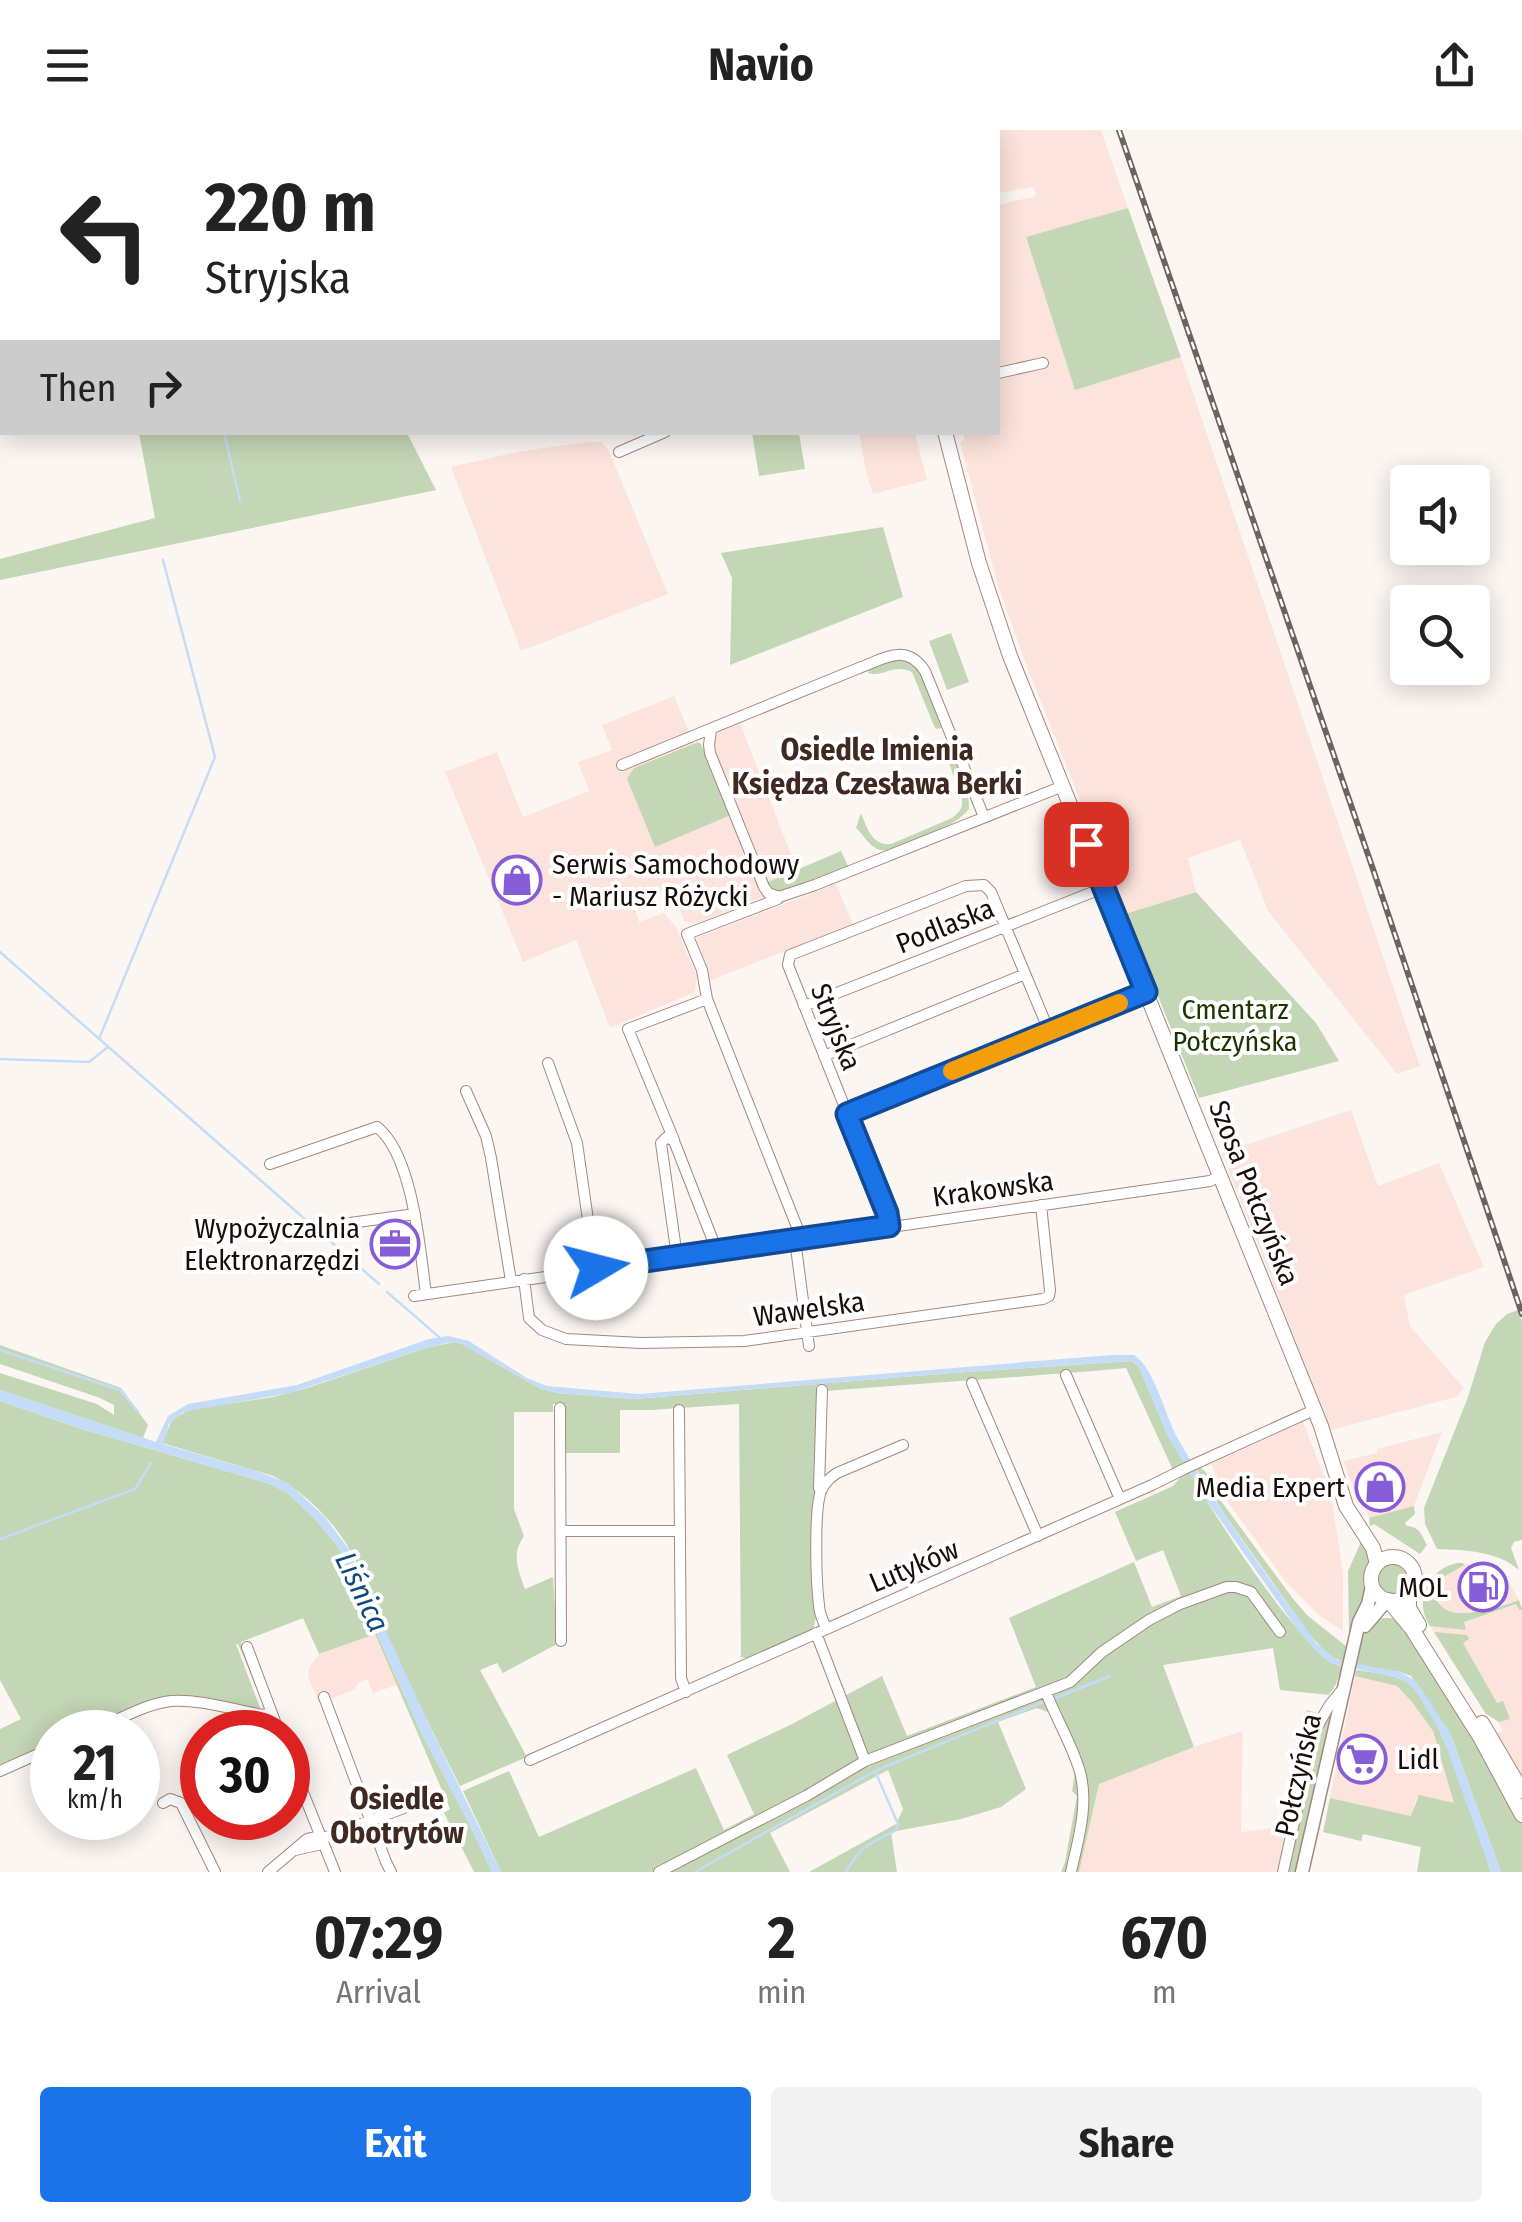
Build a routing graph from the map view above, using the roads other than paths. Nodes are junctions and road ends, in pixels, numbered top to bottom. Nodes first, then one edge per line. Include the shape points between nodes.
1 (1044, 362) dead end
2 (1000, 373) edge
3 (658, 435) edge
4 (946, 435) edge
5 (619, 452) dead end
6 (711, 730) junction
7 (622, 765) dead end
8 (1062, 786) junction
9 (984, 817) junction
10 (1103, 888) junction
11 (784, 896) junction
12 (1006, 926) junction
13 (1026, 974) junction
14 (1146, 992) junction
15 (706, 999) junction
16 (804, 1006) junction
17 (1050, 1031) junction
18 (824, 1056) junction
19 (548, 1063) dead end
20 (466, 1091) dead end
21 (847, 1114) junction
22 (674, 1141) junction
23 (270, 1164) dead end
24 (1220, 1176) junction
25 (1041, 1205) junction
26 (415, 1214) junction
27 (343, 1224) dead end
28 (889, 1226) junction
29 (797, 1239) junction
30 (717, 1251) junction
31 (677, 1257) junction
32 (596, 1268) junction
33 (524, 1279) junction
34 (510, 1281) junction
35 (807, 1332) junction
36 (809, 1346) dead end
37 (1066, 1375) dead end
38 (972, 1383) dead end
39 (822, 1390) dead end
40 (560, 1408) dead end
41 (679, 1410) dead end
42 (1314, 1410) junction
43 (903, 1445) dead end
44 (1334, 1465) junction
45 (819, 1499) junction
46 (1120, 1499) junction
47 (561, 1531) junction
48 (679, 1531) junction
49 (1038, 1536) junction
50 (1400, 1558) junction
51 (1376, 1564) junction
52 (1372, 1586) junction
53 (1409, 1594) junction
54 (1388, 1600) junction
55 (1372, 1616) junction
56 (1405, 1619) junction
57 (821, 1631) junction
58 (1280, 1632) dead end
59 (1357, 1636) junction
60 (560, 1641) dead end
61 (247, 1646) dead end
62 (1344, 1689) junction
63 (686, 1692) junction
64 (324, 1697) dead end
65 (1048, 1697) junction
66 (141, 1710) edge
67 (236, 1710) edge
68 (269, 1710) edge
69 (30, 1758) edge
70 (530, 1760) dead end
71 (865, 1761) junction
72 (0, 1771) edge
73 (1522, 1791) edge
74 (436, 1796) dead end
75 (162, 1802) dead end
76 (310, 1809) edge
77 (1522, 1814) edge
78 (370, 1820) junction
79 (322, 1839) junction
80 (215, 1872) edge
81 (268, 1872) edge
82 (335, 1872) edge
83 (392, 1872) edge
84 (659, 1872) edge
85 (1071, 1872) edge
86 (1283, 1872) edge
87 (1302, 1872) edge

1 - 2 street
3 - 5 street
4 - 8 main road, Szosa Połczyńska via 994,609
6 - 7 street
6 - 9 street via 859,668 907,655 926,673
6 - 11 street via 710,753 764,887
8 - 9 street
8 - 10 main road, Szosa Połczyńska
9 - 11 street
10 - 12 street, Podlaska
10 - 14 main road, Szosa Połczyńska
11 - 15 street via 687,934
12 - 13 street
12 - 16 street, Podlaska
12 - 16 street, Stryjska via 990,889 974,884 790,955
13 - 17 street
13 - 18 street
14 - 17 street
14 - 24 main road, Szosa Połczyńska
15 - 22 street via 628,1029
15 - 29 street
16 - 18 street, Stryjska
17 - 21 street
18 - 21 street, Stryjska
19 - 32 street via 578,1143
20 - 34 street via 486,1136
21 - 28 street, Stryjska
22 - 30 street
22 - 31 street via 660,1143
23 - 26 street via 378,1127 400,1162
24 - 25 street, Krakowska
24 - 42 main road, Szosa Połczyńska
25 - 28 street, Krakowska
25 - 35 street, Wawelska via 1050,1290 1043,1299
26 - 27 street
26 - 34 street, Krakowska via 420,1295
28 - 29 street, Krakowska
29 - 30 street, Krakowska
29 - 35 street
30 - 31 street, Krakowska
31 - 32 street, Krakowska
32 - 33 street, Krakowska
33 - 34 street, Krakowska
33 - 35 street, Wawelska via 532,1323 566,1339 744,1341
35 - 36 street
37 - 46 street
38 - 49 street
39 - 45 street
40 - 47 street
41 - 48 street
42 - 44 main road, Szosa Połczyńska
42 - 46 street, Lutyków
43 - 45 street via 837,1473
44 - 50 main road, Szosa Połczyńska via 1366,1524
44 - 51 main road, Szosa Połczyńska
45 - 57 street
46 - 49 street, Lutyków
47 - 48 street
47 - 60 street
48 - 63 street
49 - 57 street, Lutyków
50 - 51 main road
50 - 53 main road via 1414,1572
51 - 52 main road
52 - 54 main road
52 - 59 street, Połczyńska
53 - 54 main road
53 - 73 main road via 1412,1615
54 - 55 street, Połczyńska
54 - 56 main road
55 - 56 street
55 - 59 street, Połczyńska
56 - 77 main road
57 - 63 street, Lutyków
57 - 71 street
58 - 65 street via 1250,1592 1228,1587 1149,1620
59 - 62 street, Połczyńska
61 - 68 street
62 - 86 street, Połczyńska via 1314,1732
62 - 87 street, Połczyńska
63 - 70 street, Lutyków
64 - 78 street
65 - 71 street
65 - 85 street via 1083,1792
66 - 67 street via 170,1701
69 - 72 street
71 - 84 street
74 - 78 street
75 - 80 street via 181,1803
76 - 79 street
78 - 79 street
78 - 83 street
79 - 81 street
79 - 82 street

